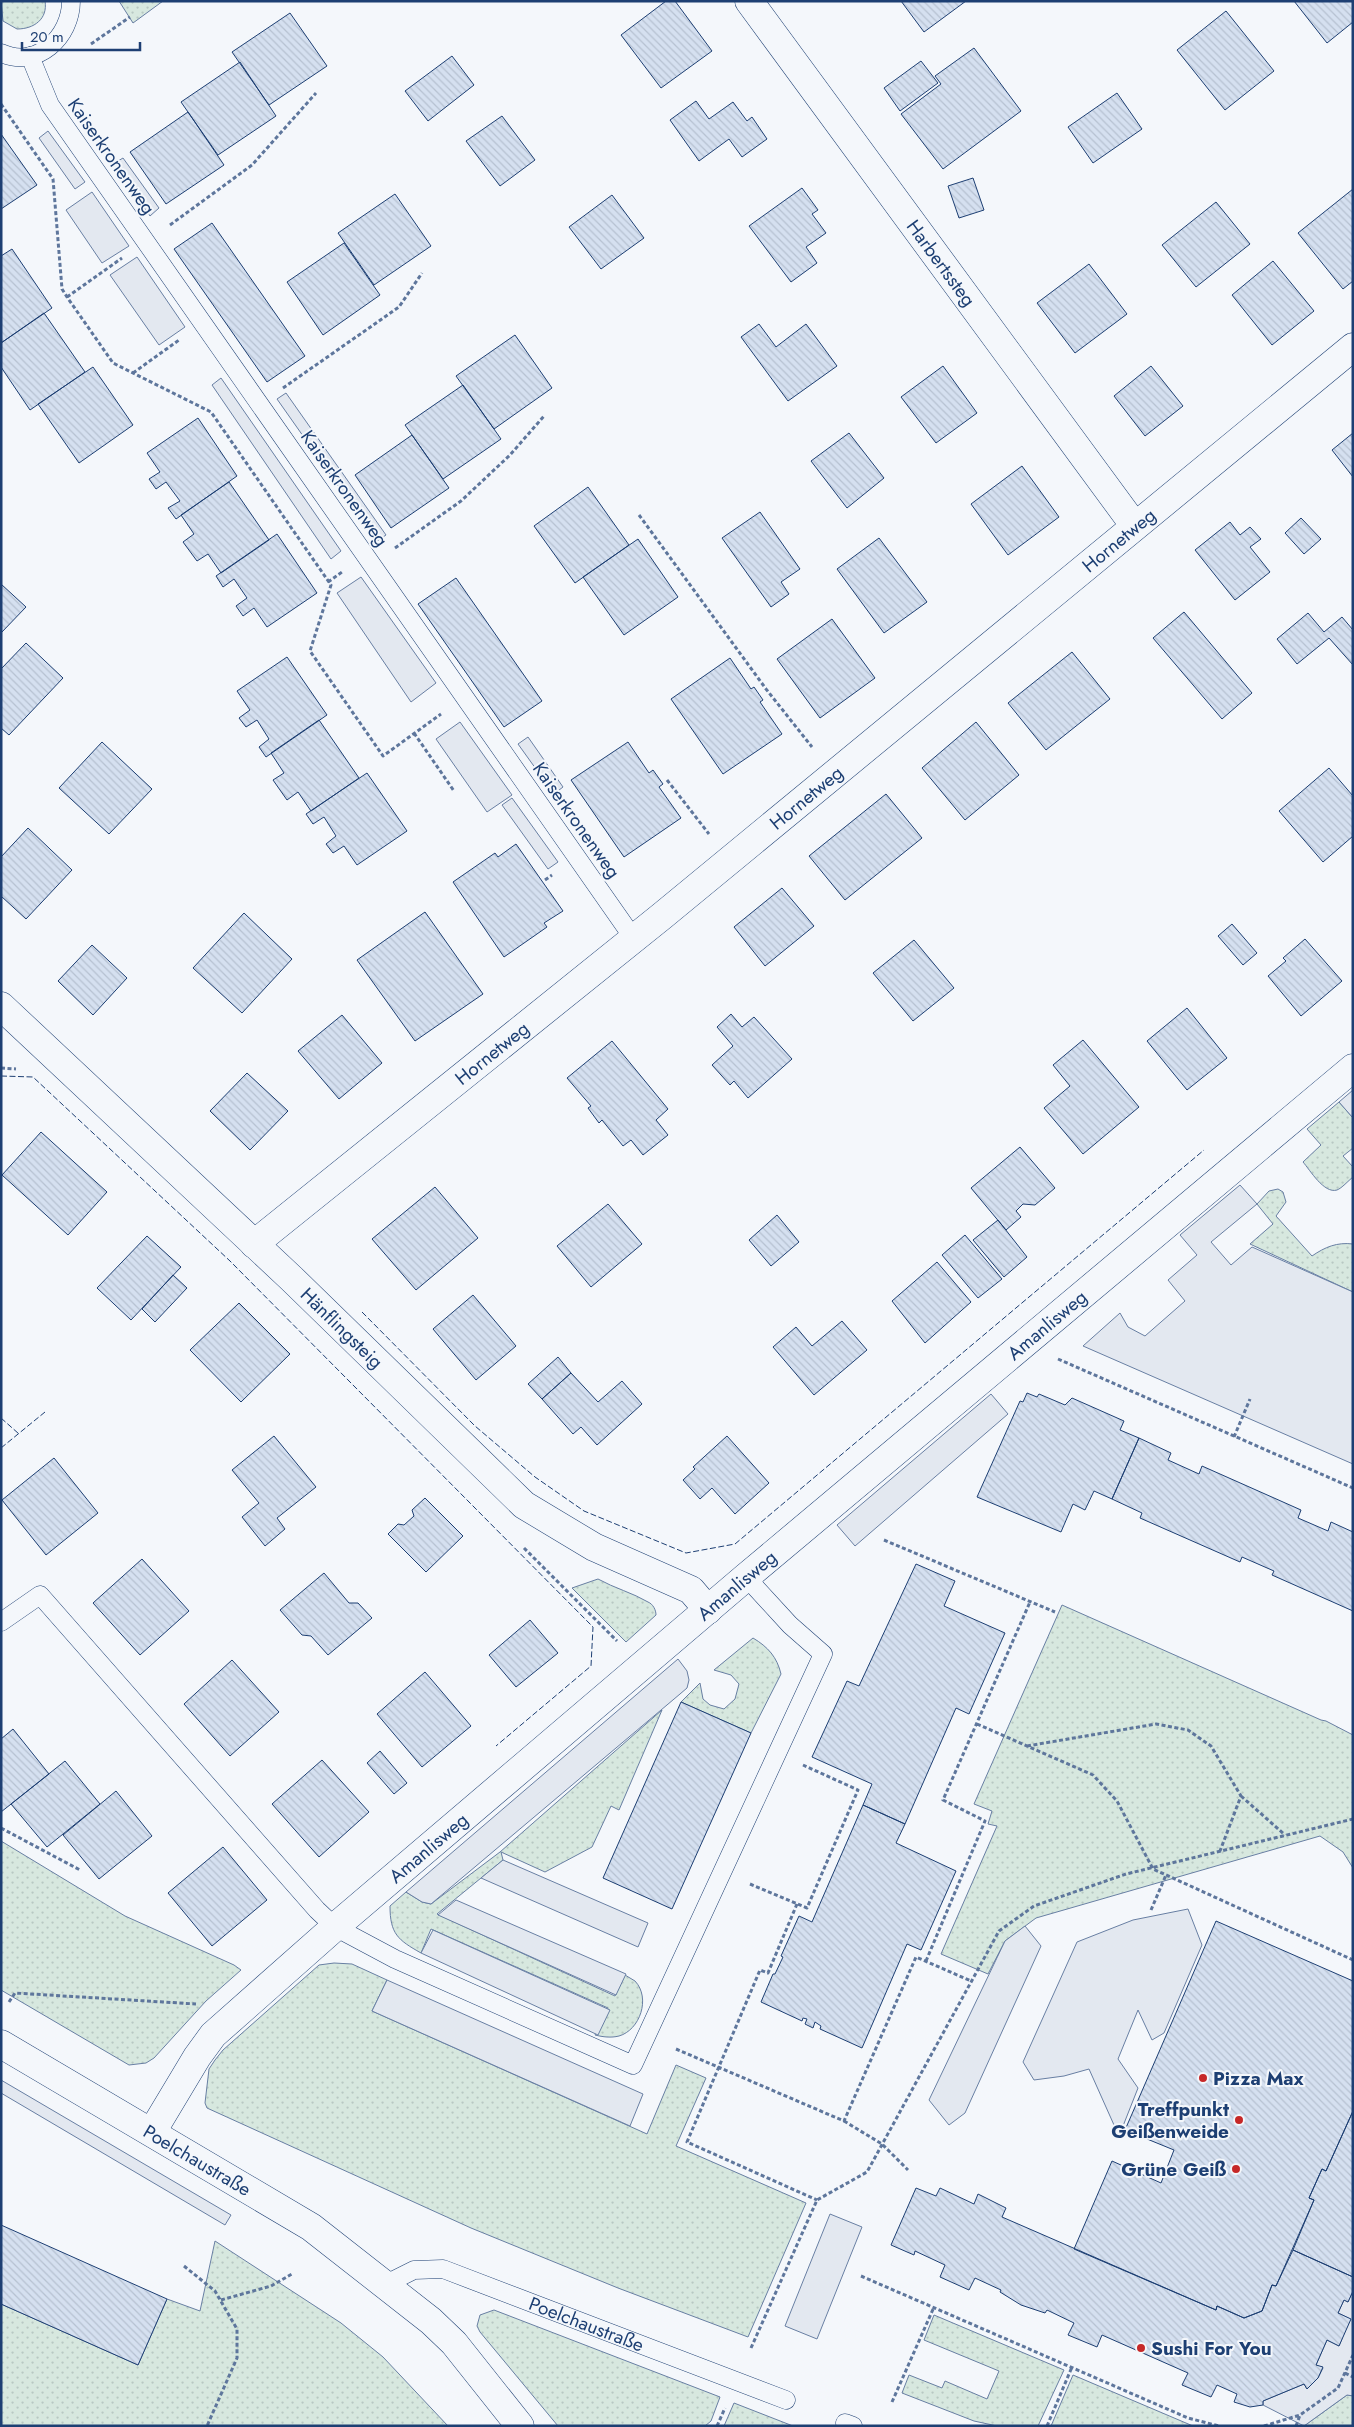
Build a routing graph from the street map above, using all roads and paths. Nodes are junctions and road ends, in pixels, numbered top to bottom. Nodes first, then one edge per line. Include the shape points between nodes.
1 (71, 1) edge
2 (749, 1) edge
3 (1, 53) edge
4 (30, 56) junction
5 (316, 93) dead end
6 (1, 104) edge
7 (146, 241) junction
8 (422, 273) dead end
9 (67, 297) junction
10 (203, 322) junction
11 (1353, 346) edge
12 (133, 373) junction
13 (260, 404) junction
14 (544, 416) dead end
15 (639, 515) dead end
16 (1134, 525) junction
17 (372, 564) junction
18 (464, 697) junction
19 (414, 733) junction
20 (833, 774) junction
21 (667, 780) dead end
22 (454, 791) dead end
23 (729, 860) junction
24 (634, 939) junction
25 (4, 1013) edge
26 (1353, 1068) edge
27 (254, 1244) junction
28 (1023, 1344) junction
29 (1250, 1399) dead end
30 (1234, 1437) junction
31 (1353, 1488) edge
32 (884, 1540) dead end
33 (746, 1577) junction
34 (1030, 1602) junction
35 (708, 1610) junction
36 (1055, 1612) dead end
37 (1, 1622) edge
38 (977, 1724) junction
39 (1026, 1746) junction
40 (778, 1753) junction
41 (1241, 1796) junction
42 (1353, 1819) edge
43 (1, 1828) edge
44 (1285, 1835) junction
45 (1220, 1851) junction
46 (1152, 1869) junction
47 (80, 1870) dead end
48 (722, 1872) junction
49 (1166, 1876) junction
50 (797, 1904) junction
51 (1151, 1910) dead end
52 (335, 1927) junction
53 (1353, 1960) edge
54 (926, 1961) junction
55 (971, 1981) junction
56 (9, 2002) dead end
57 (199, 2004) dead end
58 (1, 2044) edge
59 (676, 2049) dead end
60 (719, 2068) junction
61 (844, 2121) junction
62 (152, 2132) junction
63 (882, 2144) junction
64 (908, 2170) dead end
65 (817, 2200) junction
66 (184, 2266) dead end
67 (292, 2274) dead end
68 (861, 2276) dead end
69 (386, 2284) junction
70 (221, 2300) junction
71 (934, 2307) junction
72 (751, 2348) dead end
73 (1353, 2355) edge
74 (1072, 2367) junction
75 (1344, 2373) junction
76 (1353, 2377) edge
77 (786, 2400) dead end
78 (727, 2402) dead end
79 (892, 2402) dead end
80 (1300, 2415) junction
81 (720, 2420) junction
82 (206, 2426) edge
83 (520, 2426) edge
84 (713, 2426) edge
85 (717, 2426) edge
86 (1047, 2426) edge
87 (1219, 2426) edge
88 (1264, 2426) edge
89 (1296, 2426) edge

1 - 4 lane via 71,15 63,34 49,48
2 - 16 street, Harbertssteg
3 - 4 lane
4 - 7 lane, Kaiserkronenweg via 50,105
5 - 7 path via 252,165
6 - 9 path via 53,179 62,289
7 - 9 path
7 - 10 lane, Kaiserkronenweg
8 - 13 path via 399,306
9 - 12 path via 113,362
10 - 12 path
10 - 13 lane, Kaiserkronenweg
11 - 16 street, Hornetweg
12 - 19 path via 211,412 331,585 310,651 383,756
13 - 17 lane, Kaiserkronenweg
14 - 17 path via 510,456 461,501
15 - 20 path via 766,689
16 - 20 street, Hornetweg
17 - 18 lane, Kaiserkronenweg
18 - 19 path
18 - 24 lane, Kaiserkronenweg
19 - 22 path
20 - 23 street, Hornetweg
21 - 23 path
23 - 24 street, Hornetweg
24 - 27 street, Hornetweg
25 - 27 street, Hänflingsteig
26 - 28 street, Amanlisweg
27 - 35 street, Hänflingsteig via 524,1506 594,1547 691,1590
28 - 30 path
28 - 33 street, Amanlisweg
29 - 30 path
30 - 31 path
32 - 34 path
33 - 35 street, Amanlisweg
33 - 40 lane via 790,1625 823,1654
34 - 36 path
34 - 38 path
35 - 52 street, Amanlisweg
37 - 52 lane via 40,1596
38 - 39 path
38 - 54 path via 943,1800 985,1821
39 - 41 path via 1156,1724 1188,1730 1212,1746
39 - 46 path via 1093,1775 1117,1801
40 - 48 lane
40 - 50 path via 858,1790 807,1908
41 - 44 path
41 - 45 path
42 - 44 path
43 - 47 path
44 - 45 path
45 - 46 path
46 - 49 path
46 - 55 path via 1126,1874 1034,1906 999,1931
48 - 50 path
48 - 52 lane via 632,2065 395,1959
49 - 51 path
49 - 53 path
50 - 60 path via 768,1973 760,1970
52 - 62 street, Amanlisweg via 213,2036
54 - 55 path
54 - 61 path via 916,1957
55 - 63 path
56 - 57 path via 15,1993
58 - 62 street, Poelchaustraße
59 - 60 path
60 - 61 path
60 - 65 path via 687,2142
61 - 63 path
62 - 69 street, Poelchaustraße via 311,2227
63 - 64 path
63 - 65 path via 867,2172
65 - 72 path
66 - 70 path
67 - 70 path via 271,2286
68 - 71 path
69 - 77 lane, Poelchaustraße via 414,2270 443,2270
69 - 83 street, Poelchaustraße via 454,2343
70 - 82 path via 237,2328 236,2358
71 - 74 path
71 - 79 path
73 - 75 path
74 - 86 path
74 - 87 path via 1188,2418
75 - 76 path
75 - 80 path via 1338,2388
78 - 81 path
80 - 88 path
80 - 89 path
81 - 84 path
81 - 85 path

